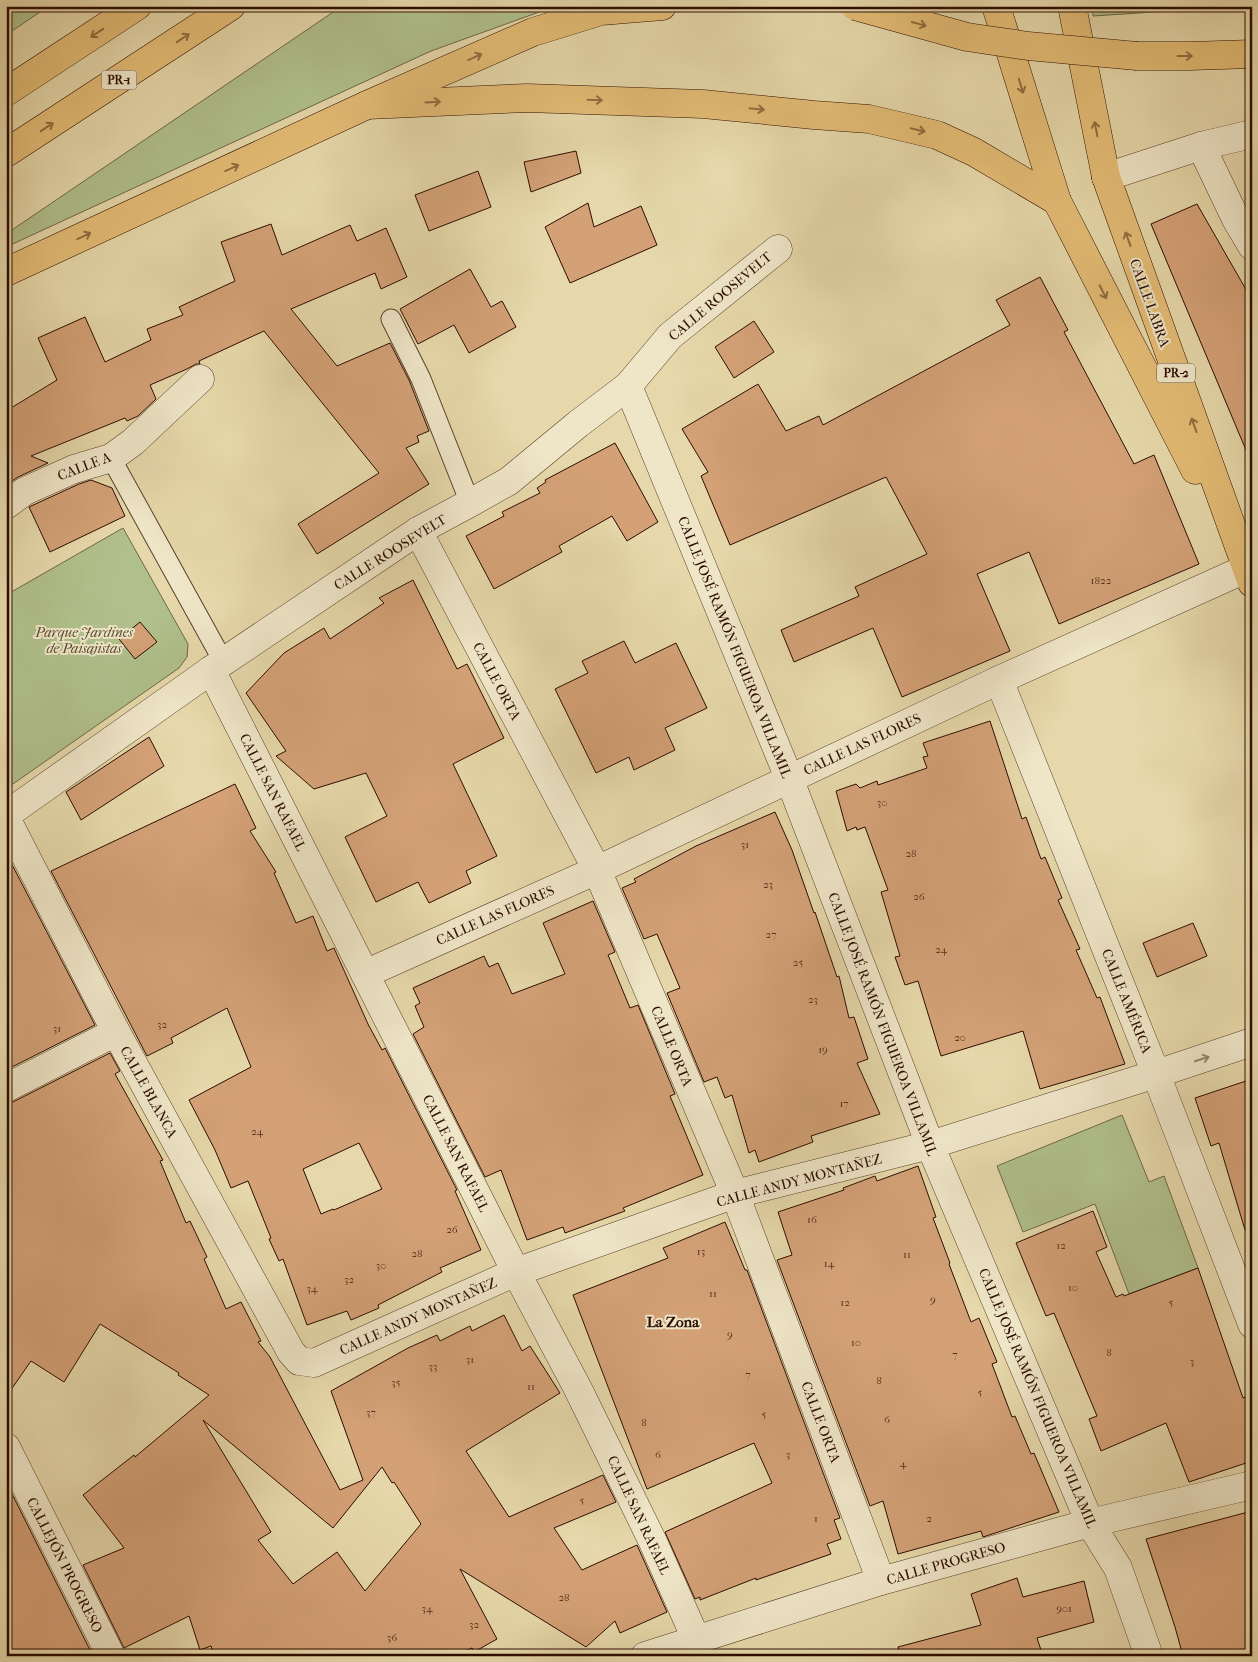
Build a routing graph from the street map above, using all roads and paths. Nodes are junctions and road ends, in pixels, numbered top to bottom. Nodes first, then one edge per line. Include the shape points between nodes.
1 (137, 6) edge
2 (231, 6) edge
3 (662, 6) edge
4 (855, 6) edge
5 (996, 6) edge
6 (1072, 6) edge
7 (1252, 54) edge
8 (6, 92) edge
9 (367, 105) junction
10 (1252, 134) edge
11 (1201, 146) junction
12 (6, 153) edge
13 (1106, 177) junction
14 (1057, 202) junction
15 (1252, 246) edge
16 (778, 249) dead end
17 (6, 272) edge
18 (391, 319) dead end
19 (200, 379) dead end
20 (628, 386) junction
21 (112, 458) junction
22 (470, 503) junction
23 (6, 505) edge
24 (418, 531) junction
25 (1250, 573) edge
26 (217, 666) junction
27 (999, 680) junction
28 (789, 778) junction
29 (6, 817) edge
30 (597, 870) junction
31 (365, 974) junction
32 (116, 1032) junction
33 (1252, 1042) edge
34 (1156, 1074) junction
35 (6, 1088) edge
36 (930, 1146) junction
37 (735, 1194) junction
38 (516, 1272) junction
39 (1252, 1324) edge
40 (300, 1361) joint
41 (6, 1447) edge
42 (1252, 1485) edge
43 (1090, 1523) junction
44 (881, 1581) junction
45 (696, 1639) junction
46 (111, 1656) edge
47 (645, 1656) edge
48 (1149, 1656) edge

1 -> 8 main road
12 -> 2 main road, PR-1
9 -> 3 main road via 533,32 601,12
4 -> 7 main road, bridge via 967,37 1028,46 1136,56
5 -> 14 main road, PR-2
13 -> 6 main road, PR-2
9 -> 14 main road via 526,98 703,104 869,119 937,134 974,152
17 -> 9 main road
10 - 11 street
11 - 13 street
11 - 15 street
25 -> 13 main road, CALLE LABRA / PR-2
14 -> 25 main road, PR-2
16 - 20 street, CALLE ROOSEVELT via 670,336
18 - 22 lane via 421,380
19 - 21 street, CALLE A
20 - 22 street, CALLE ROOSEVELT via 509,481
20 - 28 street, CALLE JOSÉ RAMÓN FIGUEROA VILLAMIL
21 - 23 street, CALLE A via 74,469 25,491
21 - 26 lane
22 - 24 street, CALLE ROOSEVELT
24 - 26 street, CALLE ROOSEVELT
24 - 30 street, CALLE ORTA
25 - 27 street, CALLE LAS FLORES
26 - 29 street, CALLE ROOSEVELT
26 - 31 street, CALLE SAN RAFAEL
27 - 28 street, CALLE LAS FLORES
27 - 34 street, CALLE AMÉRICA
28 - 30 street, CALLE LAS FLORES
28 - 36 street, CALLE JOSÉ RAMÓN FIGUEROA VILLAMIL
29 - 32 street, CALLE BLANCA
30 - 31 street, CALLE LAS FLORES
30 - 37 street, CALLE ORTA
31 - 38 street, CALLE SAN RAFAEL
32 - 35 street
32 - 40 street, CALLE BLANCA via 291,1352
34 -> 33 street, CALLE ANDY MONTAÑEZ
34 - 36 street, CALLE ANDY MONTAÑEZ
34 - 39 street, CALLE AMÉRICA
36 - 37 street, CALLE ANDY MONTAÑEZ
36 - 43 street, CALLE JOSÉ RAMÓN FIGUEROA VILLAMIL
37 - 38 street, CALLE ANDY MONTAÑEZ
37 - 44 street, CALLE ORTA
38 - 40 street, CALLE ANDY MONTAÑEZ via 314,1363
38 - 45 street, CALLE SAN RAFAEL via 578,1389
41 - 46 street, CALLEJÓN PROGRESO
42 - 43 street, CALLE PROGRESO
43 - 44 street, CALLE PROGRESO
43 - 48 street, CALLE JOSÉ RAMÓN FIGUEROA VILLAMIL via 1118,1568
44 - 45 street, CALLE PROGRESO
45 - 47 street, CALLE PROGRESO

